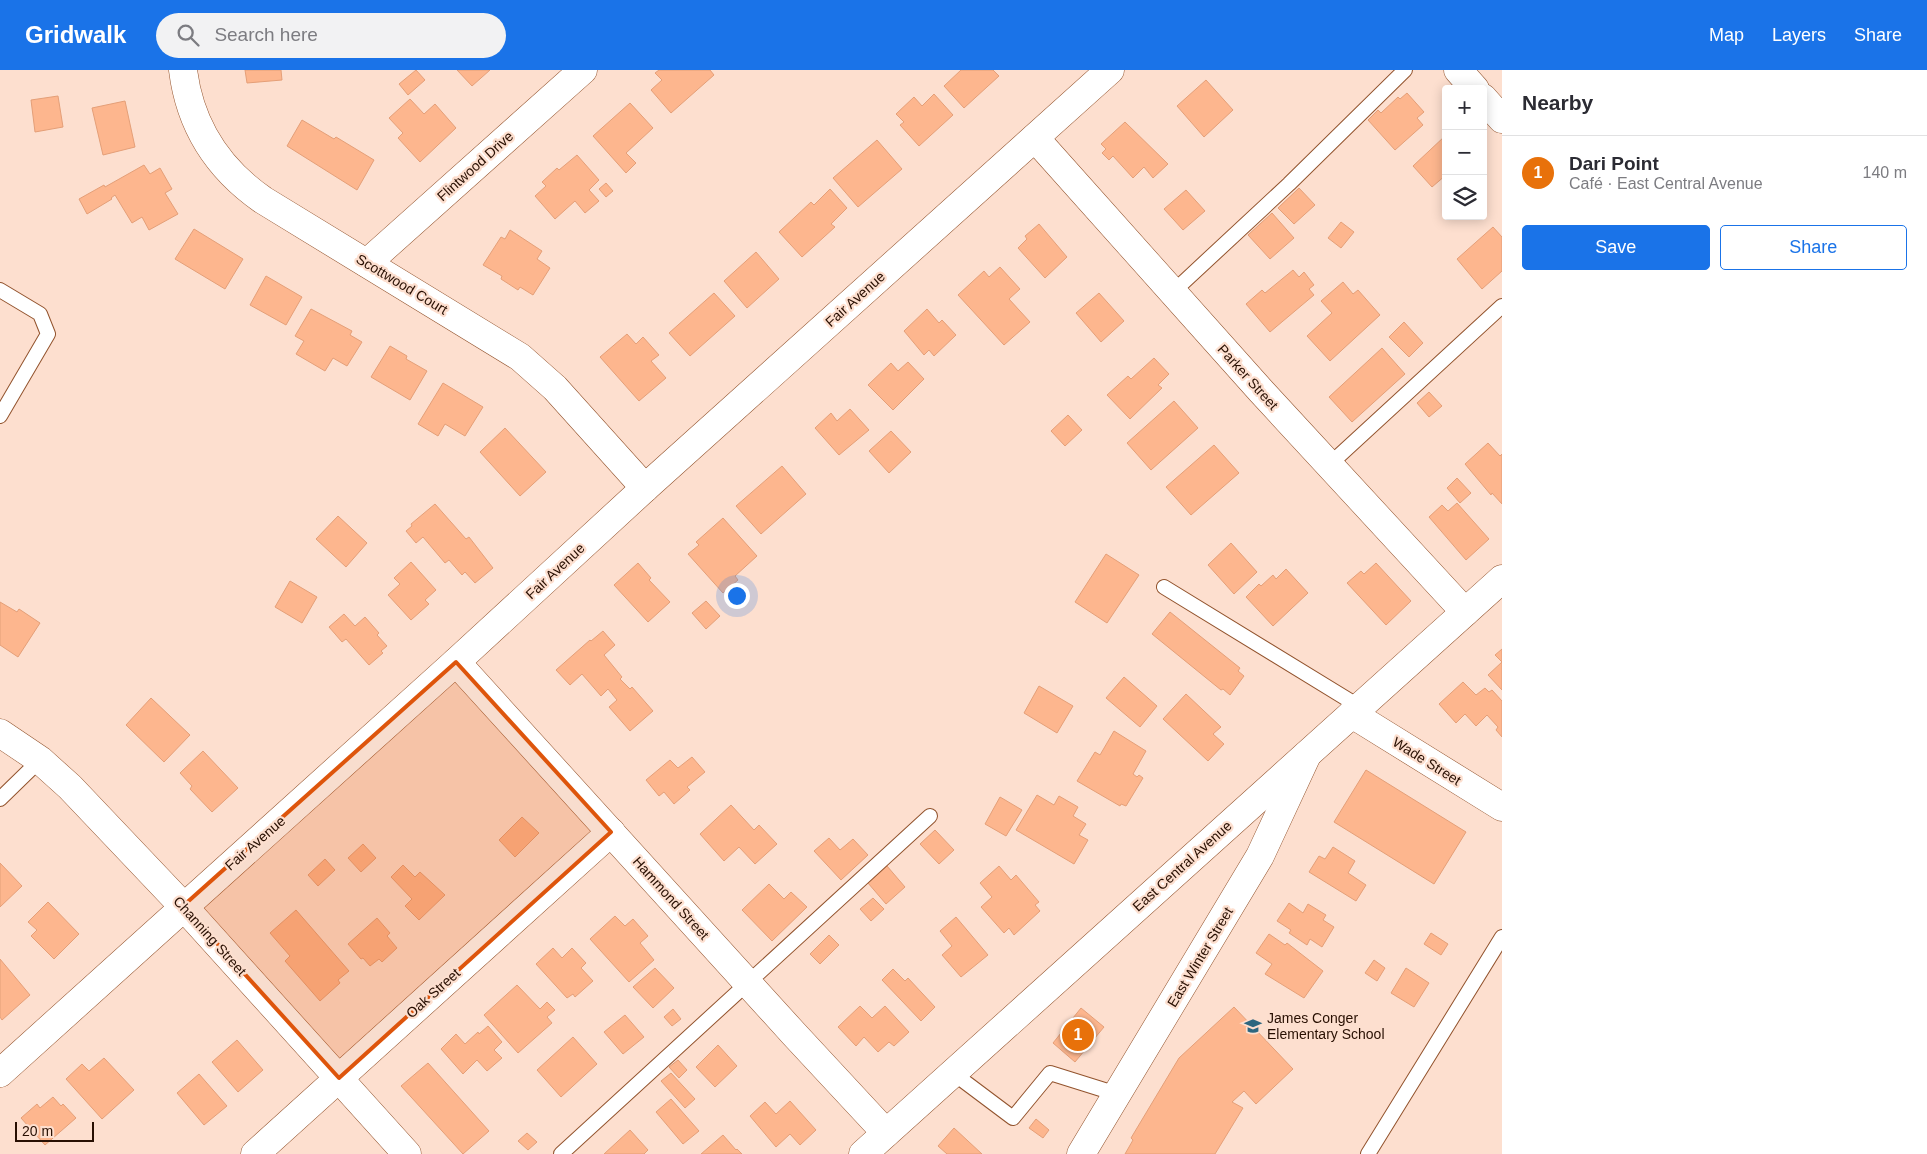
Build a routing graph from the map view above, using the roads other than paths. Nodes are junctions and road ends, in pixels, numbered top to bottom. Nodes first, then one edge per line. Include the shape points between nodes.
1 (183, 70) edge
2 (583, 70) edge
3 (1110, 70) edge
4 (1406, 70) edge
5 (1458, 70) edge
6 (1471, 85) edge
7 (1487, 102) edge
8 (1502, 119) edge
9 (1034, 138) junction
10 (367, 263) junction
11 (0, 290) edge
12 (1172, 292) junction
13 (1502, 306) edge
14 (0, 416) edge
15 (1329, 465) junction
16 (645, 488) junction
17 (1502, 579) edge
18 (1164, 587) dead end
19 (1466, 612) junction
20 (456, 662) junction
21 (1356, 711) junction
22 (0, 733) edge
23 (1307, 755) junction
24 (40, 760) junction
25 (0, 799) edge
26 (1502, 808) edge
27 (930, 816) dead end
28 (612, 832) junction
29 (183, 906) junction
30 (1502, 937) edge
31 (747, 982) junction
32 (0, 1073) edge
33 (953, 1073) junction
34 (339, 1078) junction
35 (1117, 1094) junction
36 (886, 1133) junction
37 (255, 1154) edge
38 (406, 1154) edge
39 (561, 1154) edge
40 (862, 1154) edge
41 (1081, 1154) edge
42 (1368, 1154) edge

1 - 10 street, Scottwood Court via 198,126 229,172 263,200
2 - 10 street, Flintwood Drive
3 - 9 street, Fair Avenue
4 - 12 lane
5 - 6 street
7 - 8 street
9 - 12 street, Parker Street
9 - 16 street, Fair Avenue
10 - 16 street, Scottwood Court via 520,357 554,388
11 - 14 lane via 40,314 48,334
12 - 15 street, Parker Street
13 - 15 lane
15 - 19 street, Parker Street
16 - 20 street, Fair Avenue
17 - 19 street, East Central Avenue
18 - 21 lane
19 - 21 street, East Central Avenue
20 - 28 street, Hammond Street
20 - 29 street, Fair Avenue
21 - 23 street, East Central Avenue
21 - 26 street, Wade Street
22 - 24 street, Channing Street
23 - 33 street, East Central Avenue
23 - 35 street, East Winter Street via 1260,856
24 - 25 lane
24 - 29 street, Channing Street via 70,787
27 - 31 lane
28 - 31 street, Hammond Street
28 - 34 street, Oak Street
29 - 32 street, Fair Avenue
29 - 34 street, Channing Street
30 - 42 lane
31 - 36 street, Hammond Street
31 - 39 lane
33 - 35 lane via 1012,1118 1050,1073
33 - 36 street, East Central Avenue
34 - 37 street, Oak Street
34 - 38 street, Channing Street
35 - 41 street, East Winter Street
36 - 40 street, East Central Avenue

